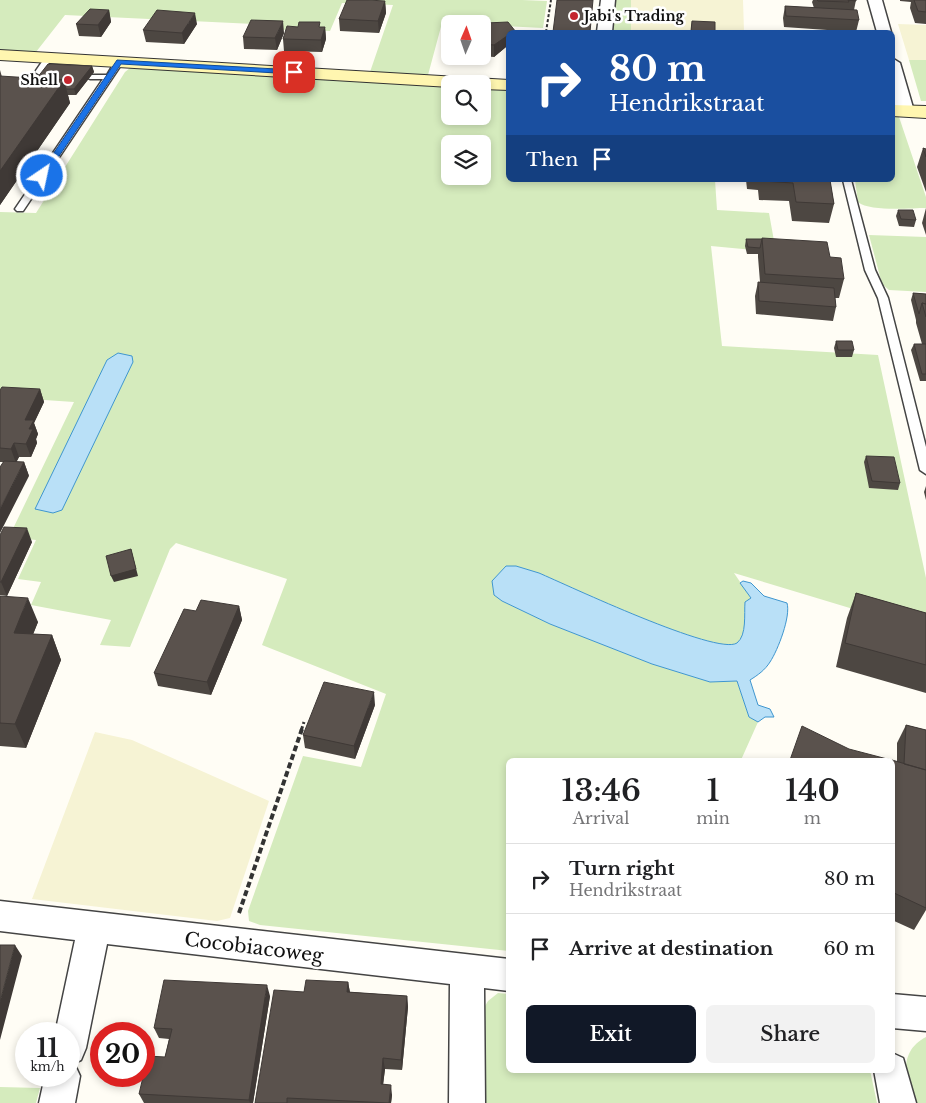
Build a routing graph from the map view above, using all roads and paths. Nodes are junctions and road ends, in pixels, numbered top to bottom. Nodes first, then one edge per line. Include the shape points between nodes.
1 (551, 0) edge
2 (608, 0) edge
3 (875, 0) edge
4 (546, 30) edge
5 (605, 30) edge
6 (883, 30) edge
7 (0, 55) edge
8 (49, 58) junction
9 (119, 62) junction
10 (45, 76) edge
11 (90, 77) edge
12 (109, 77) junction
13 (895, 84) edge
14 (506, 85) edge
15 (899, 111) edge
16 (926, 112) edge
17 (848, 182) edge
18 (20, 209) dead end
19 (926, 470) edge
20 (304, 722) dead end
21 (0, 916) edge
22 (94, 928) junction
23 (228, 944) junction
24 (467, 970) junction
25 (506, 974) edge
26 (895, 1011) edge
27 (926, 1014) edge
28 (74, 1022) edge
29 (892, 1073) edge
30 (61, 1087) edge
31 (57, 1103) edge
32 (467, 1103) edge
33 (898, 1103) edge

1 - 4 path
2 - 5 street
3 - 6 street
7 - 8 street
8 - 9 street
8 - 10 lane via 39,72
9 - 12 lane
9 - 14 street
11 - 12 lane
12 - 18 lane
13 - 15 street
15 - 16 street
17 - 19 lane via 870,270 883,298
20 - 23 path
21 - 22 street, Cocobiacoweg
22 - 23 street, Cocobiacoweg
22 - 28 street
23 - 24 street, Cocobiacoweg
24 - 25 street, Cocobiacoweg
24 - 32 street
26 - 27 street
29 - 33 street
30 - 31 street

